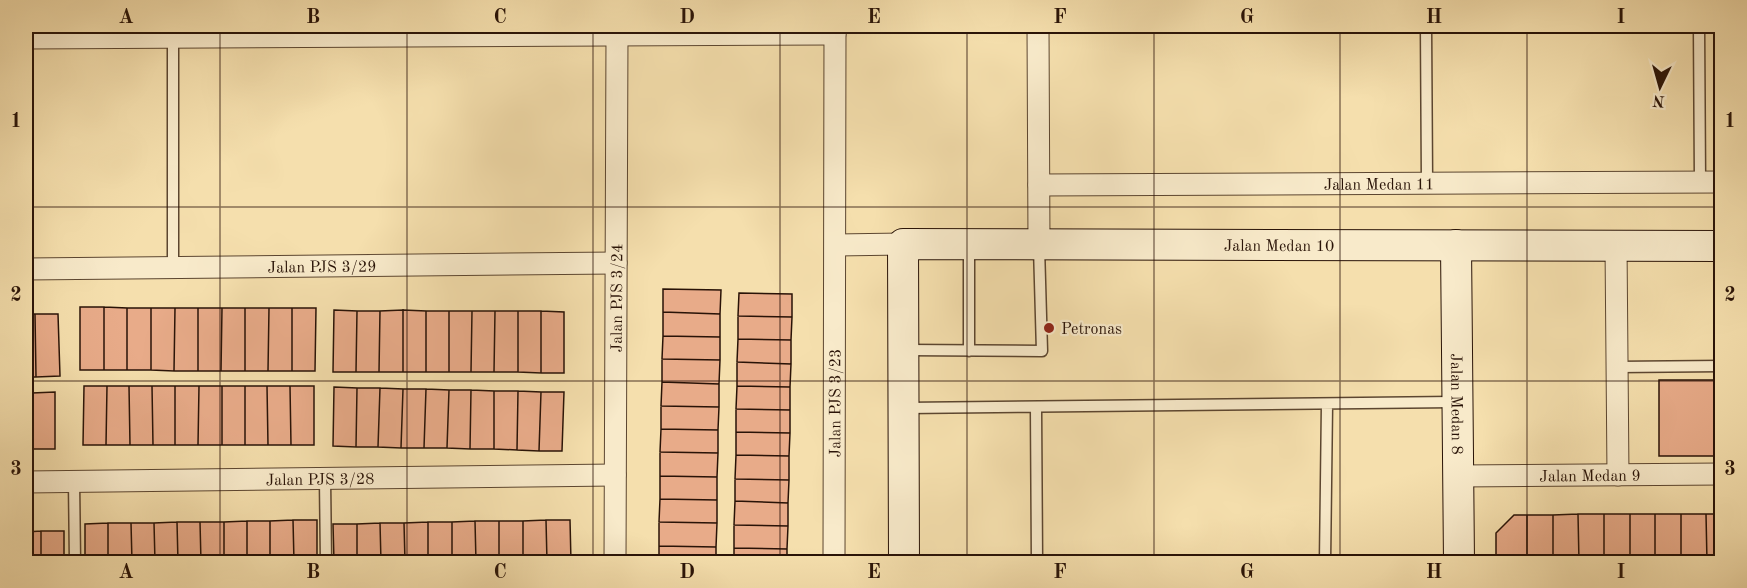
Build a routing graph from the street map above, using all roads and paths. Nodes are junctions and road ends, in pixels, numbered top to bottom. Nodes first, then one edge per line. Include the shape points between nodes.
1 (1038, 26) edge
2 (1426, 26) edge
3 (1699, 26) edge
4 (836, 30) edge
5 (173, 31) edge
6 (617, 35) junction
7 (26, 38) edge
8 (1700, 182) junction
9 (1722, 182) edge
10 (1427, 183) junction
11 (1039, 185) junction
12 (969, 243) junction
13 (903, 244) junction
14 (1039, 244) junction
15 (836, 245) junction
16 (1456, 245) junction
17 (1616, 245) junction
18 (1722, 246) edge
19 (616, 263) junction
20 (173, 268) junction
21 (26, 269) edge
22 (903, 350) junction
23 (969, 351) junction
24 (1617, 366) junction
25 (1722, 366) edge
26 (1458, 402) junction
27 (1327, 404) junction
28 (903, 408) junction
29 (1036, 408) junction
30 (1722, 474) edge
31 (615, 475) junction
32 (1618, 475) junction
33 (1458, 476) junction
34 (325, 479) junction
35 (74, 481) junction
36 (26, 482) edge
37 (75, 562) edge
38 (326, 562) edge
39 (615, 562) edge
40 (834, 562) edge
41 (904, 562) edge
42 (1037, 562) edge
43 (1325, 562) edge
44 (1459, 562) edge

1 - 11 street
2 - 10 lane
3 - 8 lane
4 - 6 street
4 - 15 street, Jalan PJS 3/23
5 - 6 street
5 - 7 street
5 - 20 lane
6 - 19 street, Jalan PJS 3/24
8 - 9 street, Jalan Medan 11
8 - 10 street, Jalan Medan 11
10 - 11 street, Jalan Medan 11
11 - 14 street
12 - 13 main road, Jalan Medan 10
12 - 14 main road, Jalan Medan 10
12 - 23 lane
13 - 15 street, Jalan Medan 10
13 - 22 main road
14 - 16 main road, Jalan Medan 10
14 - 23 lane via 1042,351
15 - 40 street, Jalan PJS 3/23
16 - 17 main road, Jalan Medan 10
16 - 26 main road, Jalan Medan 8
17 - 18 main road, Jalan Medan 10
17 - 24 street
19 - 20 street, Jalan PJS 3/29
19 - 31 street, Jalan PJS 3/24
20 - 21 street, Jalan PJS 3/29
22 - 23 lane
22 - 28 main road
24 - 25 lane
24 - 32 street
26 - 27 lane
26 - 33 main road, Jalan Medan 8
27 - 29 lane
27 - 43 lane
28 - 29 lane
28 - 41 main road
29 - 42 lane
30 - 32 street, Jalan Medan 9
31 - 34 street, Jalan PJS 3/28
31 - 39 street, Jalan PJS 3/24
32 - 33 street, Jalan Medan 9
33 - 44 main road, Jalan Medan 8
34 - 35 street, Jalan PJS 3/28
34 - 38 lane
35 - 36 street, Jalan PJS 3/28
35 - 37 lane

